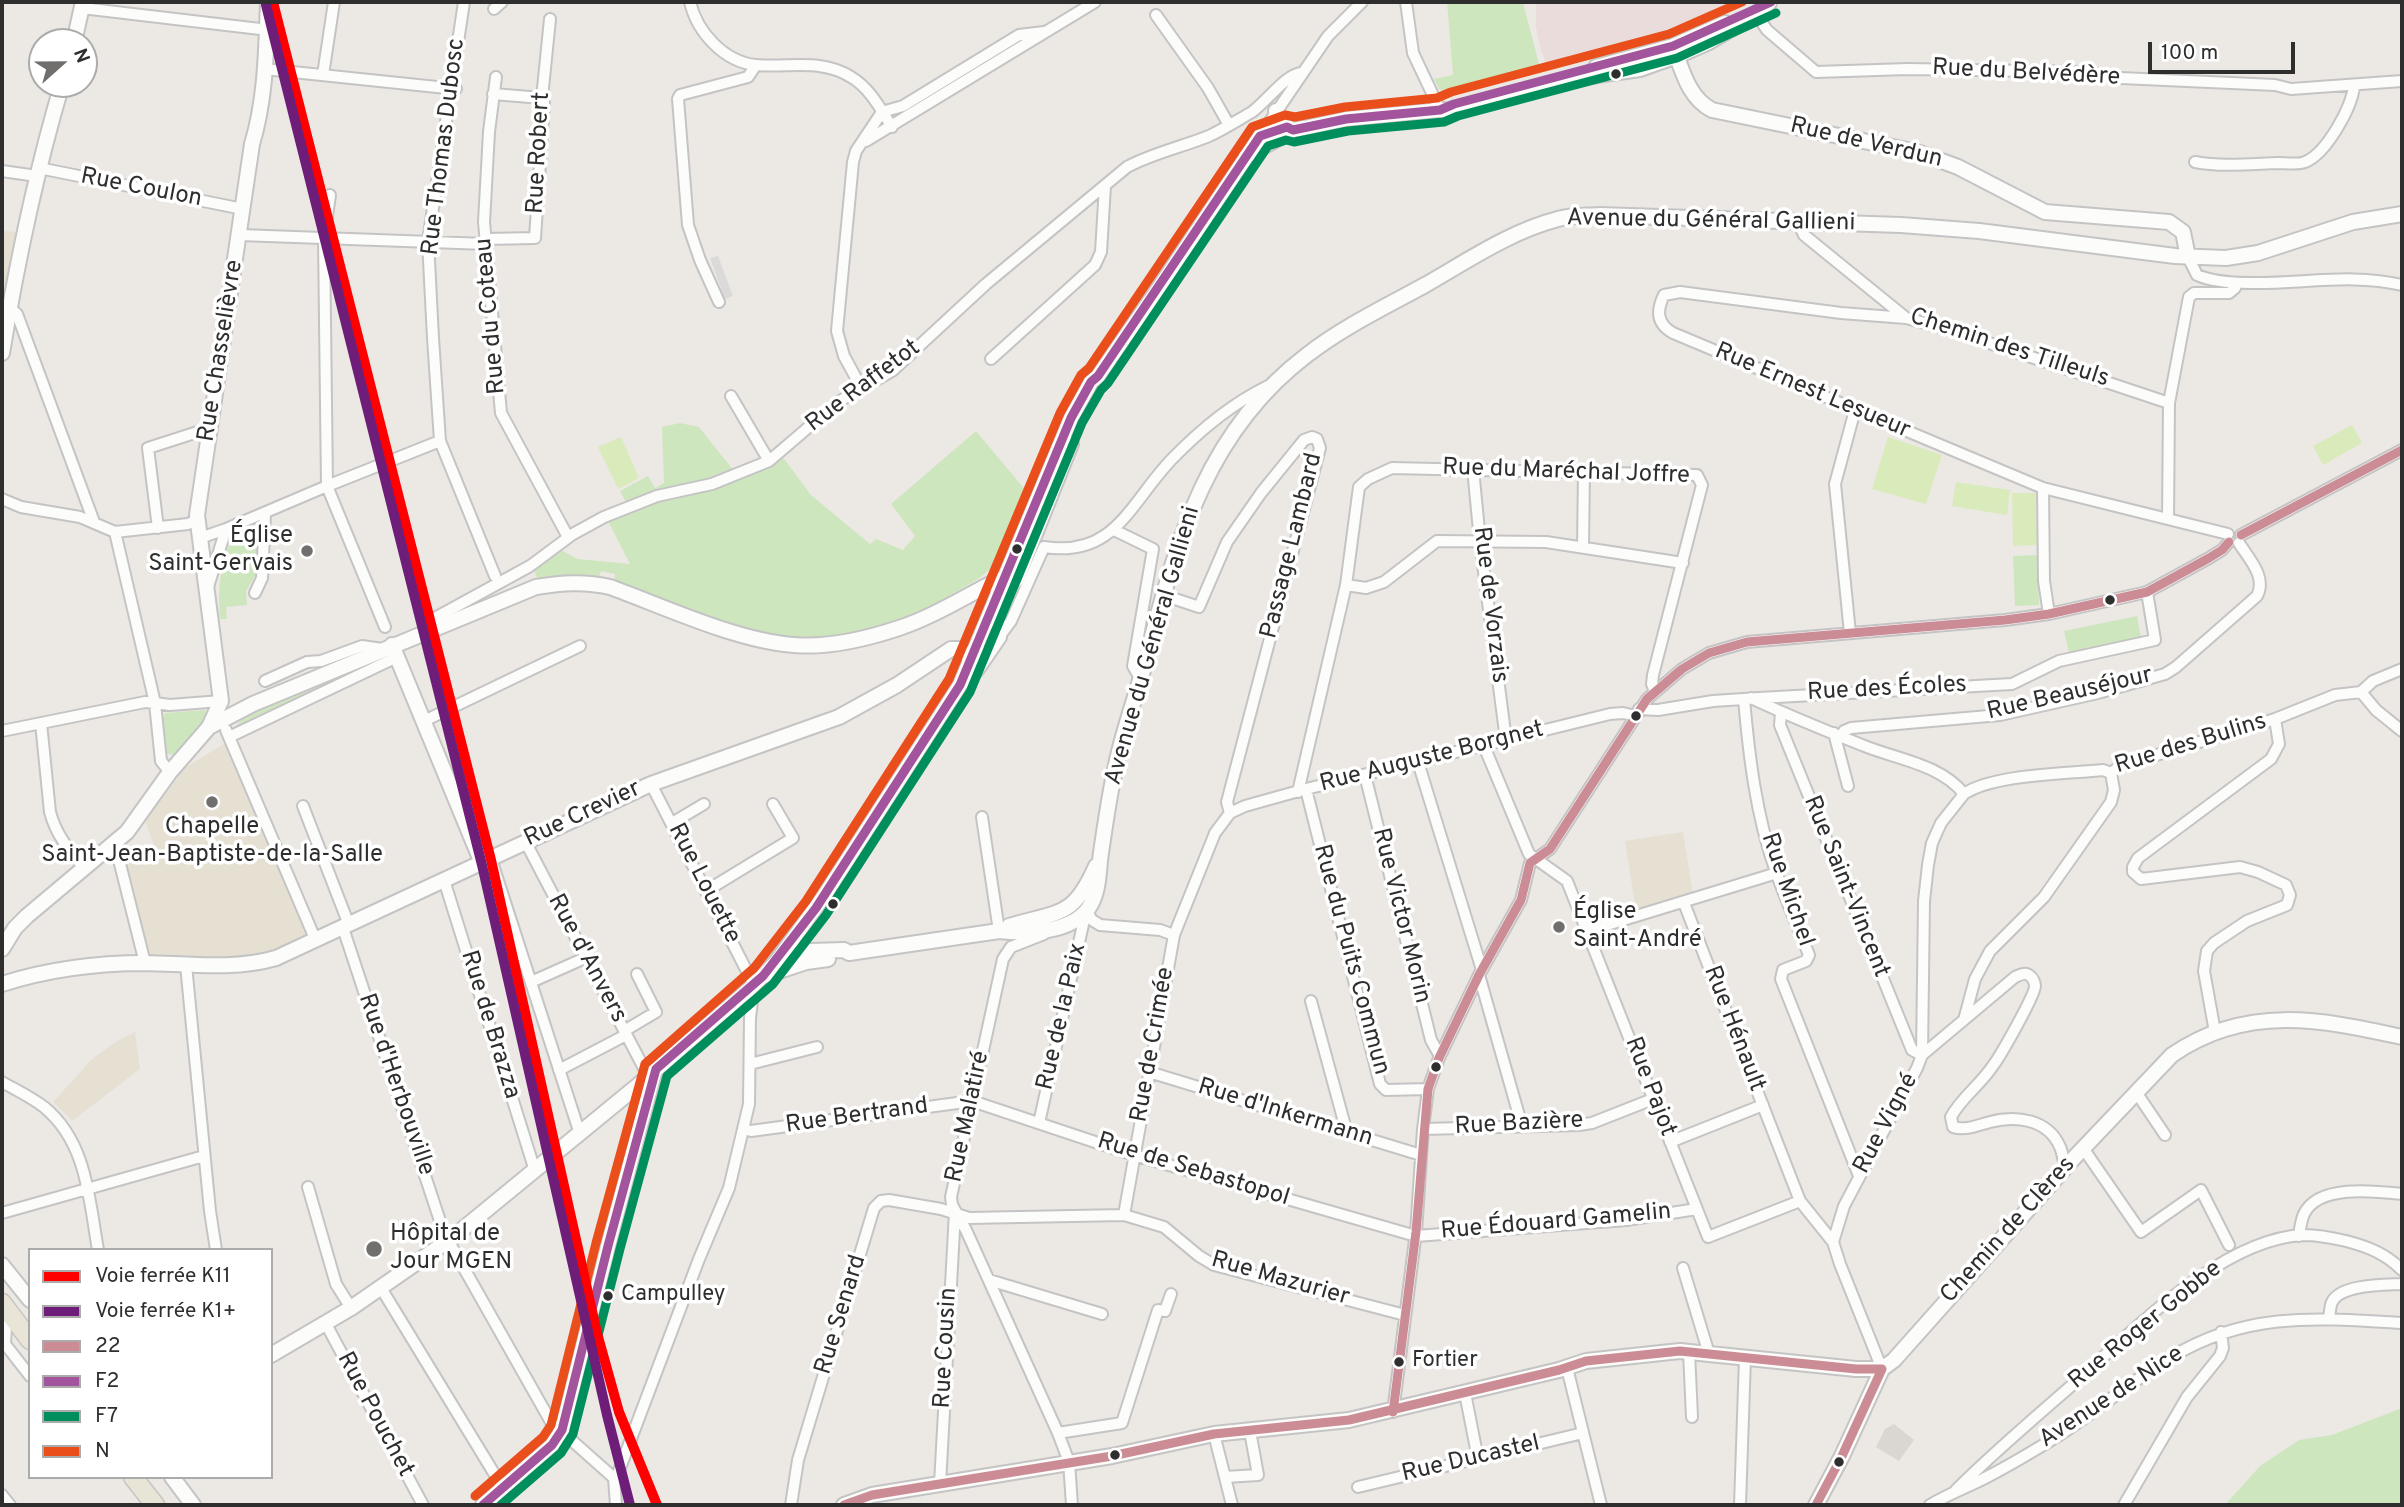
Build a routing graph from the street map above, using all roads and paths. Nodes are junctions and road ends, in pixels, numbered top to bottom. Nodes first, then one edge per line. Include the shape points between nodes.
1 (268, 2) edge
2 (334, 2) edge
3 (464, 2) edge
4 (690, 2) edge
5 (1096, 2) edge
6 (1362, 2) edge
7 (1770, 2) edge
8 (82, 5) edge
9 (1406, 5) edge
10 (1156, 15) dead end
11 (1756, 15) junction
12 (550, 19) dead end
13 (77, 28) edge
14 (260, 29) dead end
15 (1045, 32) junction
16 (1675, 51) junction
17 (755, 65) junction
18 (264, 69) junction
19 (1302, 73) junction
20 (323, 75) junction
21 (496, 77) dead end
22 (2402, 81) edge
23 (2354, 85) junction
24 (454, 89) junction
25 (493, 94) junction
26 (542, 97) junction
27 (58, 98) edge
28 (1440, 110) junction
29 (1276, 111) junction
30 (882, 112) junction
31 (1229, 125) junction
32 (892, 127) junction
33 (1290, 129) junction
34 (1259, 136) junction
35 (864, 143) junction
36 (1246, 156) junction
37 (2195, 162) dead end
38 (2, 171) edge
39 (38, 172) junction
40 (1105, 186) junction
41 (330, 195) dead end
42 (243, 209) junction
43 (2402, 214) edge
44 (1798, 222) junction
45 (240, 235) junction
46 (324, 238) junction
47 (429, 241) junction
48 (486, 241) junction
49 (2188, 257) junction
50 (2236, 283) junction
51 (2402, 285) edge
52 (719, 302) dead end
53 (9, 307) junction
54 (1906, 318) junction
55 (2, 353) edge
56 (991, 359) dead end
57 (1274, 383) junction
58 (862, 389) junction
59 (731, 396) dead end
60 (2169, 403) junction
61 (1855, 410) junction
62 (210, 428) junction
63 (440, 441) junction
64 (2402, 450) edge
65 (769, 461) junction
66 (1474, 469) junction
67 (1584, 470) junction
68 (327, 486) junction
69 (2043, 488) junction
70 (2, 499) edge
71 (265, 514) junction
72 (2168, 519) junction
73 (197, 520) junction
74 (94, 522) junction
75 (158, 528) junction
76 (226, 529) junction
77 (1114, 530) junction
78 (115, 532) junction
79 (568, 537) junction
80 (200, 538) junction
81 (2234, 539) junction
82 (1480, 541) junction
83 (1583, 547) junction
84 (1683, 563) junction
85 (495, 576) dead end
86 (1007, 581) junction
87 (1346, 585) junction
88 (207, 590) junction
89 (2147, 592) junction
90 (255, 593) dead end
91 (1163, 595) junction
92 (2049, 614) junction
93 (385, 627) dead end
94 (431, 629) junction
95 (1850, 633) junction
96 (999, 637) junction
97 (580, 646) dead end
98 (390, 651) junction
99 (979, 657) junction
100 (2402, 669) edge
101 (1140, 678) junction
102 (265, 681) dead end
103 (1655, 691) junction
104 (2361, 692) junction
105 (1773, 697) junction
106 (1747, 699) junction
107 (221, 701) junction
108 (155, 703) junction
109 (248, 707) junction
110 (1638, 713) junction
111 (1781, 713) junction
112 (2275, 719) junction
113 (424, 721) junction
114 (41, 723) junction
115 (209, 727) junction
116 (2, 731) edge
117 (2402, 731) edge
118 (228, 733) junction
119 (1838, 734) junction
120 (1506, 740) junction
121 (1484, 747) junction
122 (1418, 762) junction
123 (170, 772) junction
124 (2111, 773) junction
125 (1365, 775) junction
126 (651, 784) junction
127 (1848, 786) dead end
128 (1302, 791) junction
129 (1964, 794) junction
130 (704, 804) dead end
131 (773, 804) dead end
132 (303, 806) dead end
133 (1230, 813) junction
134 (982, 817) dead end
135 (672, 823) junction
136 (525, 841) junction
137 (114, 844) junction
138 (1100, 855) junction
139 (1535, 859) junction
140 (487, 861) junction
141 (84, 869) junction
142 (1777, 873) junction
143 (444, 880) junction
144 (706, 891) junction
145 (1076, 900) junction
146 (1684, 903) junction
147 (1086, 911) junction
148 (1053, 916) junction
149 (346, 926) junction
150 (1046, 929) junction
151 (999, 931) junction
152 (1587, 931) junction
153 (1174, 935) junction
154 (316, 941) junction
155 (788, 946) junction
156 (2, 949) edge
157 (849, 953) junction
158 (585, 958) junction
159 (145, 963) junction
160 (186, 965) junction
161 (1481, 973) junction
162 (637, 974) dead end
163 (758, 981) junction
164 (531, 982) junction
165 (2, 984) edge
166 (1311, 1001) dead end
167 (1964, 1020) junction
168 (2215, 1032) junction
169 (625, 1033) junction
170 (2402, 1037) edge
171 (817, 1047) dead end
172 (1922, 1055) junction
173 (1440, 1056) junction
174 (750, 1064) junction
175 (559, 1070) junction
176 (652, 1072) junction
177 (1149, 1072) junction
178 (2, 1082) edge
179 (1428, 1089) junction
180 (2136, 1092) junction
181 (1653, 1099) junction
182 (972, 1101) junction
183 (1763, 1105) junction
184 (1038, 1123) junction
185 (1522, 1126) junction
186 (743, 1129) junction
187 (1423, 1129) junction
188 (1347, 1133) junction
189 (580, 1134) junction
190 (2165, 1135) dead end
191 (1670, 1142) junction
192 (2083, 1149) junction
193 (1134, 1155) junction
194 (1421, 1155) junction
195 (204, 1156) junction
196 (2066, 1168) junction
197 (535, 1171) junction
198 (1859, 1176) junction
199 (308, 1187) dead end
200 (87, 1189) junction
201 (2402, 1194) edge
202 (1801, 1201) junction
203 (1697, 1209) junction
204 (955, 1212) junction
205 (2, 1213) edge
206 (1124, 1216) junction
207 (1416, 1236) junction
208 (2299, 1236) junction
209 (449, 1240) junction
210 (1833, 1242) junction
211 (2229, 1245) dead end
212 (98, 1248) edge
213 (216, 1248) edge
214 (2, 1265) edge
215 (1683, 1268) dead end
216 (2402, 1270) edge
217 (989, 1280) junction
218 (2402, 1284) edge
219 (381, 1288) junction
220 (1171, 1294) dead end
221 (28, 1298) edge
222 (2, 1303) edge
223 (351, 1308) junction
224 (1102, 1314) dead end
225 (1405, 1315) junction
226 (2329, 1318) junction
227 (2402, 1323) edge
228 (326, 1324) junction
229 (4, 1330) edge
230 (2221, 1332) junction
231 (28, 1337) edge
232 (1689, 1352) junction
233 (28, 1354) edge
234 (273, 1354) edge
235 (1709, 1354) junction
236 (1745, 1358) junction
237 (1567, 1368) junction
238 (1882, 1369) junction
239 (28, 1372) edge
240 (1465, 1393) junction
241 (1393, 1412) junction
242 (1692, 1417) dead end
243 (562, 1430) junction
244 (1250, 1431) junction
245 (1058, 1433) junction
246 (1583, 1433) junction
247 (1214, 1434) junction
248 (1478, 1458) junction
249 (1069, 1462) junction
250 (615, 1477) junction
251 (1225, 1477) junction
252 (122, 1479) edge
253 (135, 1479) edge
254 (173, 1479) edge
255 (940, 1484) junction
256 (1358, 1487) dead end
257 (503, 1488) junction
258 (1956, 1490) junction
259 (2, 1495) edge
260 (9, 1505) edge
261 (141, 1505) edge
262 (155, 1505) edge
263 (192, 1505) edge
264 (423, 1505) edge
265 (483, 1505) edge
266 (615, 1505) edge
267 (791, 1505) edge
268 (844, 1505) edge
269 (1072, 1505) edge
270 (1232, 1505) edge
271 (1601, 1505) edge
272 (1740, 1505) edge
273 (1816, 1505) edge
274 (1930, 1505) edge
275 (2124, 1505) edge

1 - 18 street, Rue Chasselièvre
2 - 20 street
3 - 24 street, Rue Thomas Dubosc
4 - 17 street via 710,41
5 - 15 street
6 - 19 street via 1328,36
7 - 11 street
7 - 16 street
8 - 13 street
8 - 14 street
9 - 28 street via 1413,53
10 - 31 street
11 - 16 street via 1709,42
11 - 23 street, Rue du Belvédère via 1816,72 2090,72 2291,89
12 - 26 street, Rue Robert
15 - 30 street via 1019,35 903,106
15 - 32 street
16 - 28 street via 1576,72
16 - 28 street via 1640,69 1597,74 1457,111
16 - 49 street, Rue de Verdun via 1693,95 1712,110 1917,152 1958,167 2045,212 2169,222 2183,232
17 - 30 street via 826,66 851,76
17 - 52 street via 748,77 678,99 688,225
18 - 20 street
18 - 42 street, Rue Chasselièvre
19 - 29 street
19 - 31 street, Rue Raffetot via 1291,75 1267,101
20 - 24 street
21 - 25 street, Rue du Coteau
22 - 23 street, Rue du Belvédère
23 - 37 street via 2334,133 2304,162
24 - 47 street, Rue Thomas Dubosc
25 - 26 street
25 - 48 street, Rue du Coteau
26 - 48 street, Rue Robert via 535,238
27 - 39 street
28 - 33 street
29 - 33 street
29 - 34 street
30 - 32 street
30 - 35 street
31 - 40 street, Rue Raffetot via 1145,157
32 - 35 street
33 - 34 street
33 - 36 street
34 - 36 street
35 - 58 street via 853,162 837,331
36 - 86 street via 1091,382 1071,418
38 - 39 street, Rue Coulon
39 - 42 street, Rue Coulon
39 - 53 street
40 - 56 street via 1101,252 1095,265
40 - 58 street, Rue Raffetot via 986,284 892,371
41 - 46 street
42 - 45 street, Rue Chasselièvre
43 - 49 street, Avenue du Général Gallieni via 2353,222 2244,255
44 - 49 street, Avenue du Général Gallieni via 1979,231
44 - 54 street, Chemin des Tilleuls via 1804,235
44 - 57 street, Avenue du Général Gallieni via 1600,215 1559,218 1512,236 1350,326
45 - 46 street
45 - 62 street, Rue Chasselièvre
46 - 47 street
46 - 68 street
47 - 48 street
47 - 63 street, Rue Thomas Dubosc
48 - 79 street, Rue du Coteau via 501,413
49 - 50 street via 2199,276
50 - 51 street via 2348,279
50 - 60 street via 2229,293 2189,297
53 - 55 street
53 - 74 street via 17,314
54 - 60 street, Chemin des Tilleuls
54 - 61 street, Rue Ernest Lesueur via 1681,292 1662,298 1659,317 1663,328
57 - 77 street via 1242,399 1203,429 1169,462
57 - 91 street, Avenue du Général Gallieni via 1240,422 1201,485
58 - 65 street, Rue Raffetot via 838,402
59 - 65 street
60 - 72 street
61 - 69 street, Rue Ernest Lesueur
61 - 95 street via 1835,484
62 - 73 street, Rue Chasselièvre
62 - 75 street via 148,448
63 - 68 street
63 - 85 street, Rue Thomas Dubosc
64 - 81 street
65 - 79 street, Rue Raffetot via 712,484 657,496
66 - 67 street, Rue du Maréchal Joffre
66 - 82 street, Rue de Vorzais
66 - 87 street, Rue du Maréchal Joffre via 1396,467 1364,482 1357,492
67 - 83 street
67 - 84 street, Rue du Maréchal Joffre via 1693,473 1700,477 1702,485
68 - 71 street
68 - 93 street
69 - 72 street, Rue Ernest Lesueur
69 - 92 street
70 - 74 street
71 - 76 street
71 - 90 street via 262,578
72 - 81 street, Rue Ernest Lesueur
73 - 75 street
73 - 80 street, Rue Chasselièvre
74 - 78 street
75 - 78 street
76 - 80 street
76 - 88 street
77 - 96 street via 1076,549 1044,547 1011,621
77 - 101 street via 1153,550 1133,666
78 - 108 street
79 - 94 street, Rue Raffetot via 530,566 435,618
80 - 88 street, Rue Chasselièvre
81 - 89 street
81 - 119 street, Rue Beauséjour via 2260,576 2260,590 2171,671 2000,715 1851,728
82 - 83 street
82 - 87 street via 1437,541 1384,582 1366,587
82 - 120 street, Rue de Vorzais
83 - 84 street
84 - 103 street, Rue du Maréchal Joffre via 1653,675
86 - 94 street via 1000,579 900,627 822,645 796,646 745,636 610,587 567,582 536,587
86 - 96 street via 998,618
86 - 99 street
87 - 128 street
88 - 107 street, Rue Chasselièvre
89 - 92 street
89 - 105 street, Rue des Écoles via 2155,640 2059,661 2012,684
91 - 101 street, Avenue du Général Gallieni
91 - 133 street, Passage Lambard via 1199,607 1227,542 1261,493 1304,440 1318,439 1320,448 1227,802
92 - 95 street
94 - 98 street
95 - 103 street via 1747,642 1709,653
96 - 99 street
97 - 113 street
98 - 102 street via 362,646 307,662
98 - 109 street
98 - 113 street
98 - 118 street
99 - 126 street, Rue Crevier via 951,649 839,717
99 - 155 street via 977,669 960,685
100 - 104 street, Rue des Bulins via 2372,681
101 - 138 street, Avenue du Général Gallieni via 1117,760
103 - 110 street
104 - 112 street, Rue des Bulins via 2335,695
104 - 117 street
105 - 106 street
105 - 111 street
106 - 110 street
106 - 111 street
106 - 142 street, Rue Michel via 1752,773
107 - 108 street
107 - 109 street
107 - 115 street
108 - 114 street
108 - 123 street via 160,761
109 - 115 street
109 - 118 street
110 - 120 street, Rue Auguste Borgnet via 1610,714
110 - 139 street via 1550,849
111 - 119 street
111 - 172 street, Rue Saint-Vincent via 1780,725 1909,1045
112 - 124 street, Rue des Bulins via 2120,766
112 - 168 street via 2279,744 2271,759 2138,858 2133,867 2141,879 2241,867 2282,883 2289,891 2287,905 2247,920 2207,951 2204,971
113 - 140 street
114 - 116 street
114 - 141 street via 54,827
115 - 123 street
118 - 154 street
119 - 127 street
119 - 129 street via 1951,780
120 - 121 street, Rue Auguste Borgnet
121 - 122 street, Rue Auguste Borgnet
121 - 139 street via 1525,847
122 - 125 street, Rue Auguste Borgnet
122 - 161 street
123 - 137 street via 136,822
124 - 129 street, Rue des Bulins via 2103,770 2009,780
124 - 167 street via 2111,802 2044,897 1985,960
125 - 128 street, Rue Auguste Borgnet
125 - 173 street, Rue Victor Morin via 1431,1040
126 - 135 street, Rue Louette
126 - 136 street, Rue Crevier
128 - 133 street, Rue Auguste Borgnet
128 - 179 street, Rue du Puits Commun via 1380,1084 1385,1090
129 - 172 street, Rue Vigné via 1941,823 1928,864
130 - 135 street
131 - 144 street via 793,838
132 - 149 street, Rue d'Herbouville
133 - 153 street, Rue de Crimée via 1215,832
134 - 151 street
135 - 144 street, Rue Louette
136 - 140 street, Rue Crevier
136 - 158 street, Rue d'Anvers
137 - 141 street
137 - 159 street
138 - 145 street
138 - 147 street via 1097,889
139 - 152 street, Rue Pajot via 1567,881
139 - 161 street via 1527,869 1521,900
140 - 143 street, Rue Crevier
140 - 164 street
141 - 156 street via 27,916
142 - 146 street
142 - 198 street, Rue Michel via 1809,955 1806,961 1783,970 1781,979
143 - 149 street, Rue Crevier
143 - 197 street, Rue de Brazza
144 - 163 street, Rue Louette
145 - 147 street
145 - 148 street
146 - 152 street
146 - 183 street, Rue Hénault
147 - 150 street via 1068,924
147 - 153 street via 1100,925
147 - 184 street, Rue de la Paix
148 - 150 street
148 - 151 street
149 - 154 street, Rue Crevier
149 - 209 street, Rue d'Herbouville
150 - 151 street
150 - 182 street, Rue Malatiré via 1006,952
151 - 157 street
152 - 181 street, Rue Pajot
153 - 177 street, Rue de Crimée
154 - 160 street, Rue Crevier via 261,962
155 - 157 street
155 - 163 street
157 - 163 street via 806,961
158 - 164 street
158 - 169 street, Rue d'Anvers
159 - 160 street, Rue Crevier
159 - 165 street, Rue Crevier via 78,967
160 - 195 street
161 - 173 street
161 - 185 street
162 - 169 street via 656,1012
163 - 174 street
163 - 176 street
164 - 175 street
166 - 188 street
167 - 172 street
167 - 196 street via 2015,977 2023,974 2033,979 2034,990 1993,1067 1956,1108 1951,1122 1959,1129 2001,1119 2042,1125 2054,1135
168 - 170 street, Chemin de Clères via 2255,1022 2295,1020 2337,1023
168 - 180 street, Chemin de Clères via 2172,1055
169 - 175 street
169 - 176 street, Rue d'Anvers
171 - 174 street
172 - 198 street, Rue Vigné
173 - 179 street
174 - 186 street
175 - 189 street
176 - 189 street
176 - 243 street
177 - 188 street, Rue d'Inkermann
177 - 193 street, Rue de Crimée
178 - 200 street via 47,1110 72,1139
179 - 187 street
180 - 190 street
180 - 192 street, Chemin de Clères
181 - 185 street, Rue Bazière via 1592,1122
181 - 191 street, Rue Pajot
182 - 184 street, Rue de Sebastopol
182 - 186 street, Rue Bertrand
182 - 204 street, Rue Malatiré via 951,1197
183 - 191 street
183 - 202 street, Rue Hénault
184 - 193 street, Rue de Sebastopol
185 - 187 street, Rue Bazière
186 - 250 street via 729,1188
187 - 194 street
188 - 194 street, Rue d'Inkermann
189 - 197 street
191 - 203 street, Rue Pajot
192 - 196 street, Chemin de Clères
192 - 211 street via 2141,1232 2201,1190
193 - 206 street, Rue de Crimée
193 - 207 street, Rue de Sebastopol
194 - 207 street
195 - 200 street
195 - 213 street
196 - 238 street, Chemin de Clères
197 - 209 street
198 - 210 street, Rue Vigné
199 - 223 street via 336,1284
200 - 205 street
200 - 212 street
201 - 208 street via 2336,1192 2304,1213
202 - 203 street, Rue Pajot via 1708,1237
202 - 210 street, Rue Hénault
203 - 207 street, Rue Édouard Gamelin via 1626,1220
204 - 206 street, Rue Mazurier via 969,1218
204 - 217 street, Rue Malatiré
204 - 255 street, Rue Cousin
204 - 267 street, Rue Senard via 889,1200 874,1208 798,1460
206 - 225 street, Rue Mazurier via 1164,1227 1214,1265
207 - 225 street
208 - 216 street, Rue Roger Gobbe via 2365,1246
208 - 258 street, Rue Roger Gobbe via 2266,1242 2209,1270 1992,1454
209 - 219 street
209 - 243 street, Rue d'Herbouville via 547,1416
210 - 238 street
214 - 221 street
215 - 235 street
217 - 224 street
217 - 245 street, Rue Malatiré
218 - 226 street via 2343,1292 2333,1300
219 - 223 street
219 - 257 street
220 - 245 street via 1165,1311 1158,1310 1122,1423
222 - 231 main road
223 - 228 street
225 - 241 street
226 - 227 street, Avenue de Nice
226 - 230 street, Avenue de Nice via 2267,1322
228 - 234 street
228 - 264 street, Rue Pouchet
229 - 233 main road
229 - 239 street
230 - 258 street, Avenue de Nice via 2172,1356 2062,1433
230 - 275 street via 2220,1356 2188,1397
232 - 235 street
232 - 237 street via 1619,1356
232 - 242 street
235 - 236 street
236 - 238 street
236 - 272 street
237 - 240 street
237 - 246 street
238 - 273 street
240 - 241 street
240 - 248 street
241 - 244 street
243 - 250 street, Rue d'Herbouville
243 - 257 street via 552,1445
244 - 247 street
244 - 251 street via 1258,1475
245 - 249 street, Rue Malatiré
246 - 248 street, Rue Ducastel
246 - 271 street
247 - 249 street
247 - 251 street
248 - 256 street, Rue Ducastel
249 - 255 street
249 - 269 street, Rue Malatiré
250 - 266 street
251 - 270 street
252 - 261 main road
253 - 262 main road
254 - 263 street
255 - 268 street via 872,1495
257 - 265 street
258 - 274 street, Avenue de Nice
259 - 260 street

